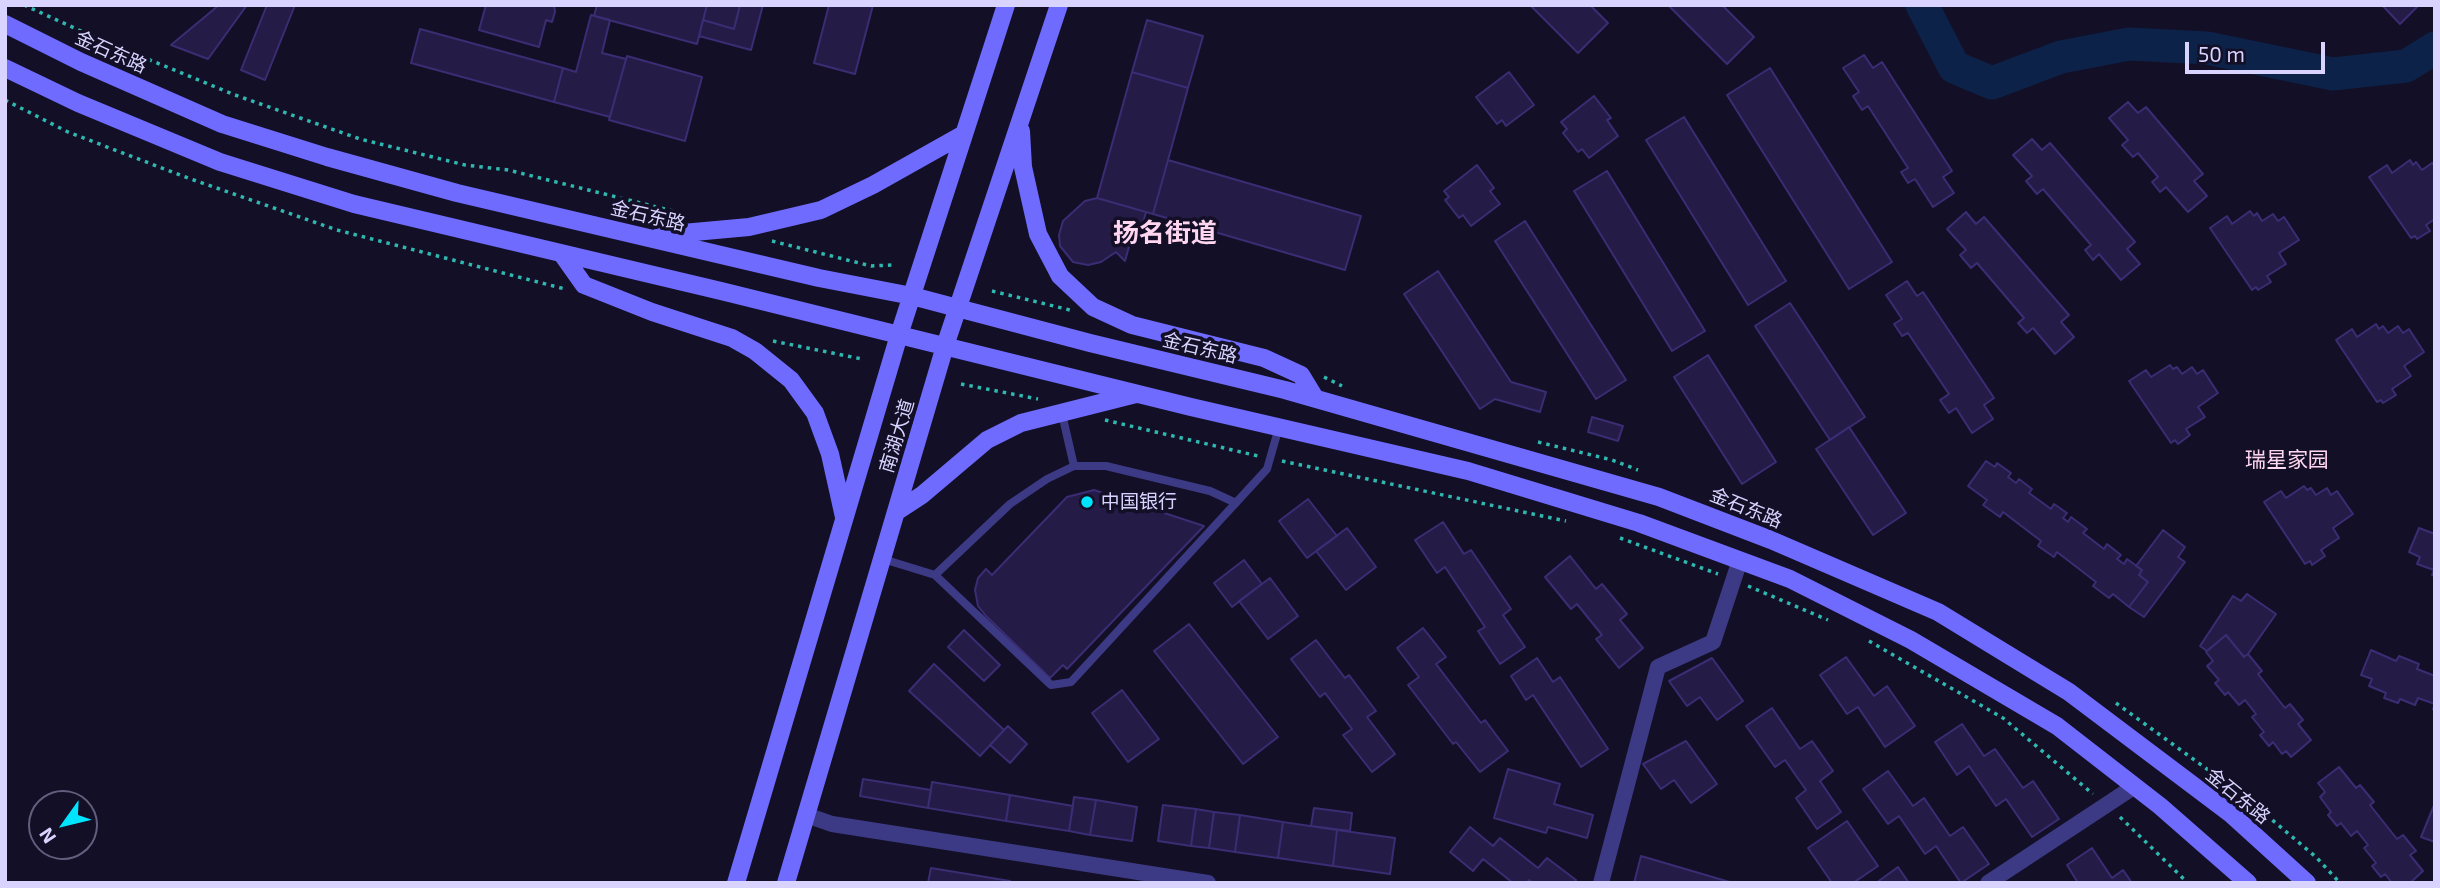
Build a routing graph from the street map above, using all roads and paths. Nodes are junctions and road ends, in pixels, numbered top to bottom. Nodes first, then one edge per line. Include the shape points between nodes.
1 (24, 5) edge
2 (1006, 5) edge
3 (1059, 5) edge
4 (5, 24) edge
5 (5, 68) edge
6 (5, 100) edge
7 (1020, 122) junction
8 (962, 135) junction
9 (690, 216) dead end
10 (644, 237) junction
11 (768, 240) dead end
12 (562, 254) junction
13 (893, 265) dead end
14 (573, 291) dead end
15 (912, 296) junction
16 (958, 308) junction
17 (899, 335) junction
18 (773, 341) dead end
19 (946, 346) junction
20 (862, 359) dead end
21 (961, 384) dead end
22 (1137, 394) junction
23 (1315, 398) junction
24 (1046, 401) dead end
25 (1069, 412) junction
26 (1279, 427) junction
27 (1270, 458) junction
28 (1074, 466) junction
29 (1236, 503) junction
30 (896, 512) junction
31 (845, 518) junction
32 (1574, 523) dead end
33 (1611, 535) dead end
34 (882, 559) junction
35 (1740, 560) junction
36 (935, 575) junction
37 (1733, 580) junction
38 (1835, 623) dead end
39 (1860, 636) dead end
40 (2135, 786) junction
41 (2106, 805) junction
42 (806, 815) junction
43 (736, 883) edge
44 (786, 883) edge
45 (1208, 883) edge
46 (1601, 883) edge
47 (1988, 883) edge
48 (2188, 883) edge
49 (2248, 883) edge
50 (2307, 883) edge

1 - 9 path, 金石东路 via 235,95 360,139
2 - 8 main road, 南湖大道
3 - 7 main road, 南湖大道
4 - 10 main road, 金石东路 via 222,124 457,193
5 - 12 main road via 219,162 354,204
6 - 14 path via 68,132 329,227
7 - 16 main road, 南湖大道
7 - 23 main road via 1029,200 1038,234 1059,276 1093,307 1132,325 1264,358 1301,374
8 - 10 main road via 821,210 749,227
8 - 15 main road, 南湖大道
10 - 15 main road, 金石东路
11 - 13 path via 871,266
12 - 17 main road
12 - 31 main road via 584,285 732,338 791,380 815,413
15 - 16 main road, 金石东路
15 - 17 main road, 南湖大道
16 - 19 main road, 南湖大道
16 - 23 main road, 金石东路
17 - 19 main road
17 - 31 main road, 南湖大道
18 - 20 path
19 - 22 main road
19 - 30 main road, 南湖大道
21 - 24 path
22 - 25 main road
22 - 26 main road
23 - 50 main road, 金石东路 via 1659,496 1938,612 2069,692 2231,814
25 - 27 path
25 - 28 lane
25 - 30 main road via 1021,424 987,440
26 - 27 lane
26 - 35 main road via 1468,471 1639,523
27 - 29 lane via 1267,469
27 - 32 path
28 - 29 lane via 1106,466 1210,491
28 - 36 lane via 1010,504
29 - 36 lane via 1071,682 1051,685
30 - 34 main road, 南湖大道
31 - 43 main road, 南湖大道
33 - 37 path
34 - 36 lane
34 - 42 main road, 南湖大道
35 - 37 street
35 - 40 main road via 1790,579 1911,640 2057,726
37 - 38 path
37 - 46 street via 1713,642 1658,667
39 - 41 path via 2003,718
40 - 41 street
40 - 49 main road
41 - 47 street
41 - 48 path
42 - 44 main road, 南湖大道
42 - 45 street via 832,824

